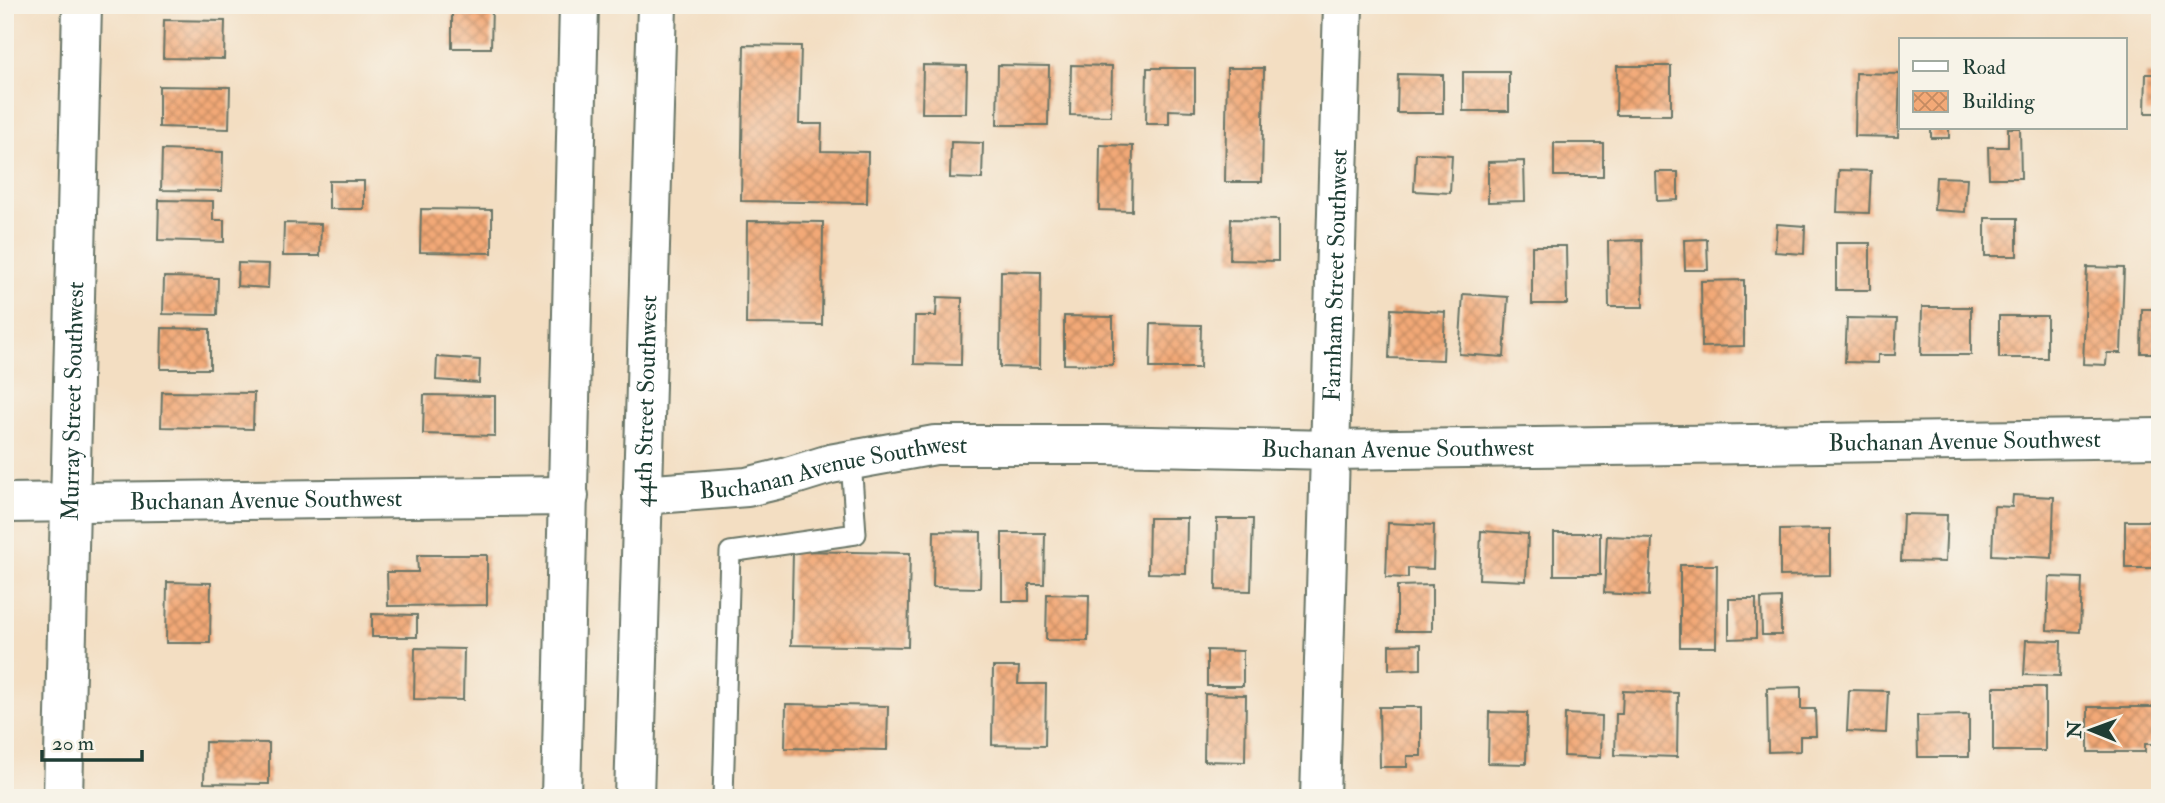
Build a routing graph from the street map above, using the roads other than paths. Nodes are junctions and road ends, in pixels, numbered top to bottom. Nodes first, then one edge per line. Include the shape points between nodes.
1 (82, 5) edge
2 (579, 5) edge
3 (657, 5) edge
4 (1343, 5) edge
5 (2160, 438) edge
6 (1332, 450) junction
7 (851, 460) junction
8 (642, 495) junction
9 (569, 496) junction
10 (69, 502) junction
11 (5, 503) edge
12 (63, 798) edge
13 (561, 798) edge
14 (634, 798) edge
15 (723, 798) edge
16 (1320, 798) edge

1 - 10 street, Murray Street Southwest
2 - 9 street
3 - 8 street, 44th Street Southwest
4 - 6 street, Farnham Street Southwest
5 - 6 street, Buchanan Avenue Southwest
6 - 7 street, Buchanan Avenue Southwest via 935,445
6 - 16 street, Farnham Street Southwest
7 - 8 street, Buchanan Avenue Southwest via 747,487
7 - 15 lane via 856,534 730,552
8 - 14 street, 44th Street Southwest
9 - 10 street, Buchanan Avenue Southwest
9 - 13 street
10 - 11 street, Buchanan Avenue Southwest
10 - 12 street, Murray Street Southwest

